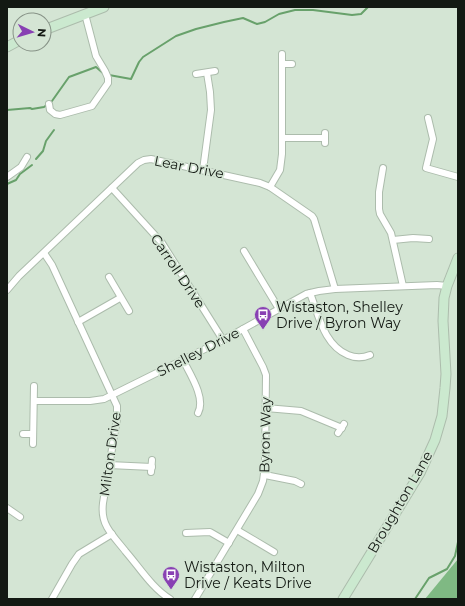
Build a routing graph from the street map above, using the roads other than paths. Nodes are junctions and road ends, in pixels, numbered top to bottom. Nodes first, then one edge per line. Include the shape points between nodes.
1 (104, 7) edge
2 (85, 14) junction
3 (52, 27) edge
4 (282, 54) dead end
5 (282, 64) junction
6 (292, 64) dead end
7 (215, 71) dead end
8 (207, 73) junction
9 (196, 74) dead end
10 (48, 104) dead end
11 (428, 118) dead end
12 (283, 138) junction
13 (325, 138) dead end
14 (28, 157) dead end
15 (383, 168) dead end
16 (202, 170) junction
17 (7, 176) edge
18 (458, 177) edge
19 (380, 181) junction
20 (387, 182) dead end
21 (270, 187) junction
22 (112, 188) junction
23 (429, 239) dead end
24 (393, 240) junction
25 (244, 251) dead end
26 (44, 253) junction
27 (458, 258) edge
28 (109, 277) dead end
29 (404, 286) junction
30 (447, 286) junction
31 (335, 289) junction
32 (7, 290) edge
33 (310, 293) junction
34 (120, 298) junction
35 (279, 309) junction
36 (129, 311) dead end
37 (78, 322) junction
38 (243, 329) junction
39 (223, 340) junction
40 (367, 358) dead end
41 (183, 360) junction
42 (34, 386) dead end
43 (113, 395) junction
44 (34, 401) junction
45 (266, 408) junction
46 (198, 413) dead end
47 (341, 428) dead end
48 (23, 434) dead end
49 (33, 434) junction
50 (33, 444) dead end
51 (109, 465) junction
52 (152, 466) dead end
53 (265, 475) junction
54 (301, 484) dead end
55 (7, 508) edge
56 (20, 517) dead end
57 (237, 530) junction
58 (112, 534) junction
59 (190, 534) dead end
60 (229, 543) junction
61 (274, 552) dead end
62 (52, 599) edge
63 (170, 599) edge
64 (195, 599) edge
65 (343, 599) edge

1 - 2 street
2 - 3 street
2 - 10 street via 96,56 106,71 108,83 92,106 60,115 50,110
4 - 5 street
5 - 6 street
5 - 12 street
7 - 8 street
8 - 9 street
8 - 16 street via 211,110
11 - 18 street via 433,139 426,168
12 - 13 street
12 - 21 street via 280,170
14 - 17 street via 21,167
15 - 19 street
16 - 21 street, Lear Drive
16 - 22 street, Lear Drive via 148,159 138,163
19 - 20 street
19 - 24 street via 380,214 390,229
21 - 31 street, Lear Drive via 313,217
22 - 26 street, Lear Drive
22 - 39 street, Carroll Drive via 162,243
23 - 24 street via 418,242
24 - 29 street
25 - 35 street
26 - 32 street, Lear Drive
26 - 37 street, Milton Drive
27 - 30 street, Broughton Lane
28 - 34 street
29 - 30 street, Shelley Drive
29 - 31 street, Shelley Drive
30 - 65 street, Broughton Lane via 443,308 445,388 442,416 435,440 420,472
31 - 33 street, Shelley Drive
33 - 35 street, Shelley Drive
33 - 40 street via 332,345 353,357
34 - 36 street
34 - 37 street
35 - 38 street, Shelley Drive
37 - 43 street, Milton Drive
38 - 39 street, Shelley Drive
38 - 45 street, Byron Way via 265,370
39 - 41 street, Shelley Drive
41 - 43 street, Shelley Drive
41 - 46 street via 199,394 201,405
42 - 44 street
43 - 44 street, Shelley Drive via 90,401
43 - 51 street, Milton Drive via 118,414
44 - 49 street
45 - 47 street via 301,411
45 - 53 street, Byron Way
48 - 49 street
49 - 50 street
51 - 52 street
51 - 58 street, Milton Drive via 102,507
53 - 54 street
53 - 57 street, Byron Way via 258,494
55 - 56 street
57 - 60 street, Byron Way
57 - 61 street
58 - 62 street via 79,554
58 - 63 street, Milton Drive via 154,586
59 - 60 street via 210,532
60 - 64 street, Byron Way

